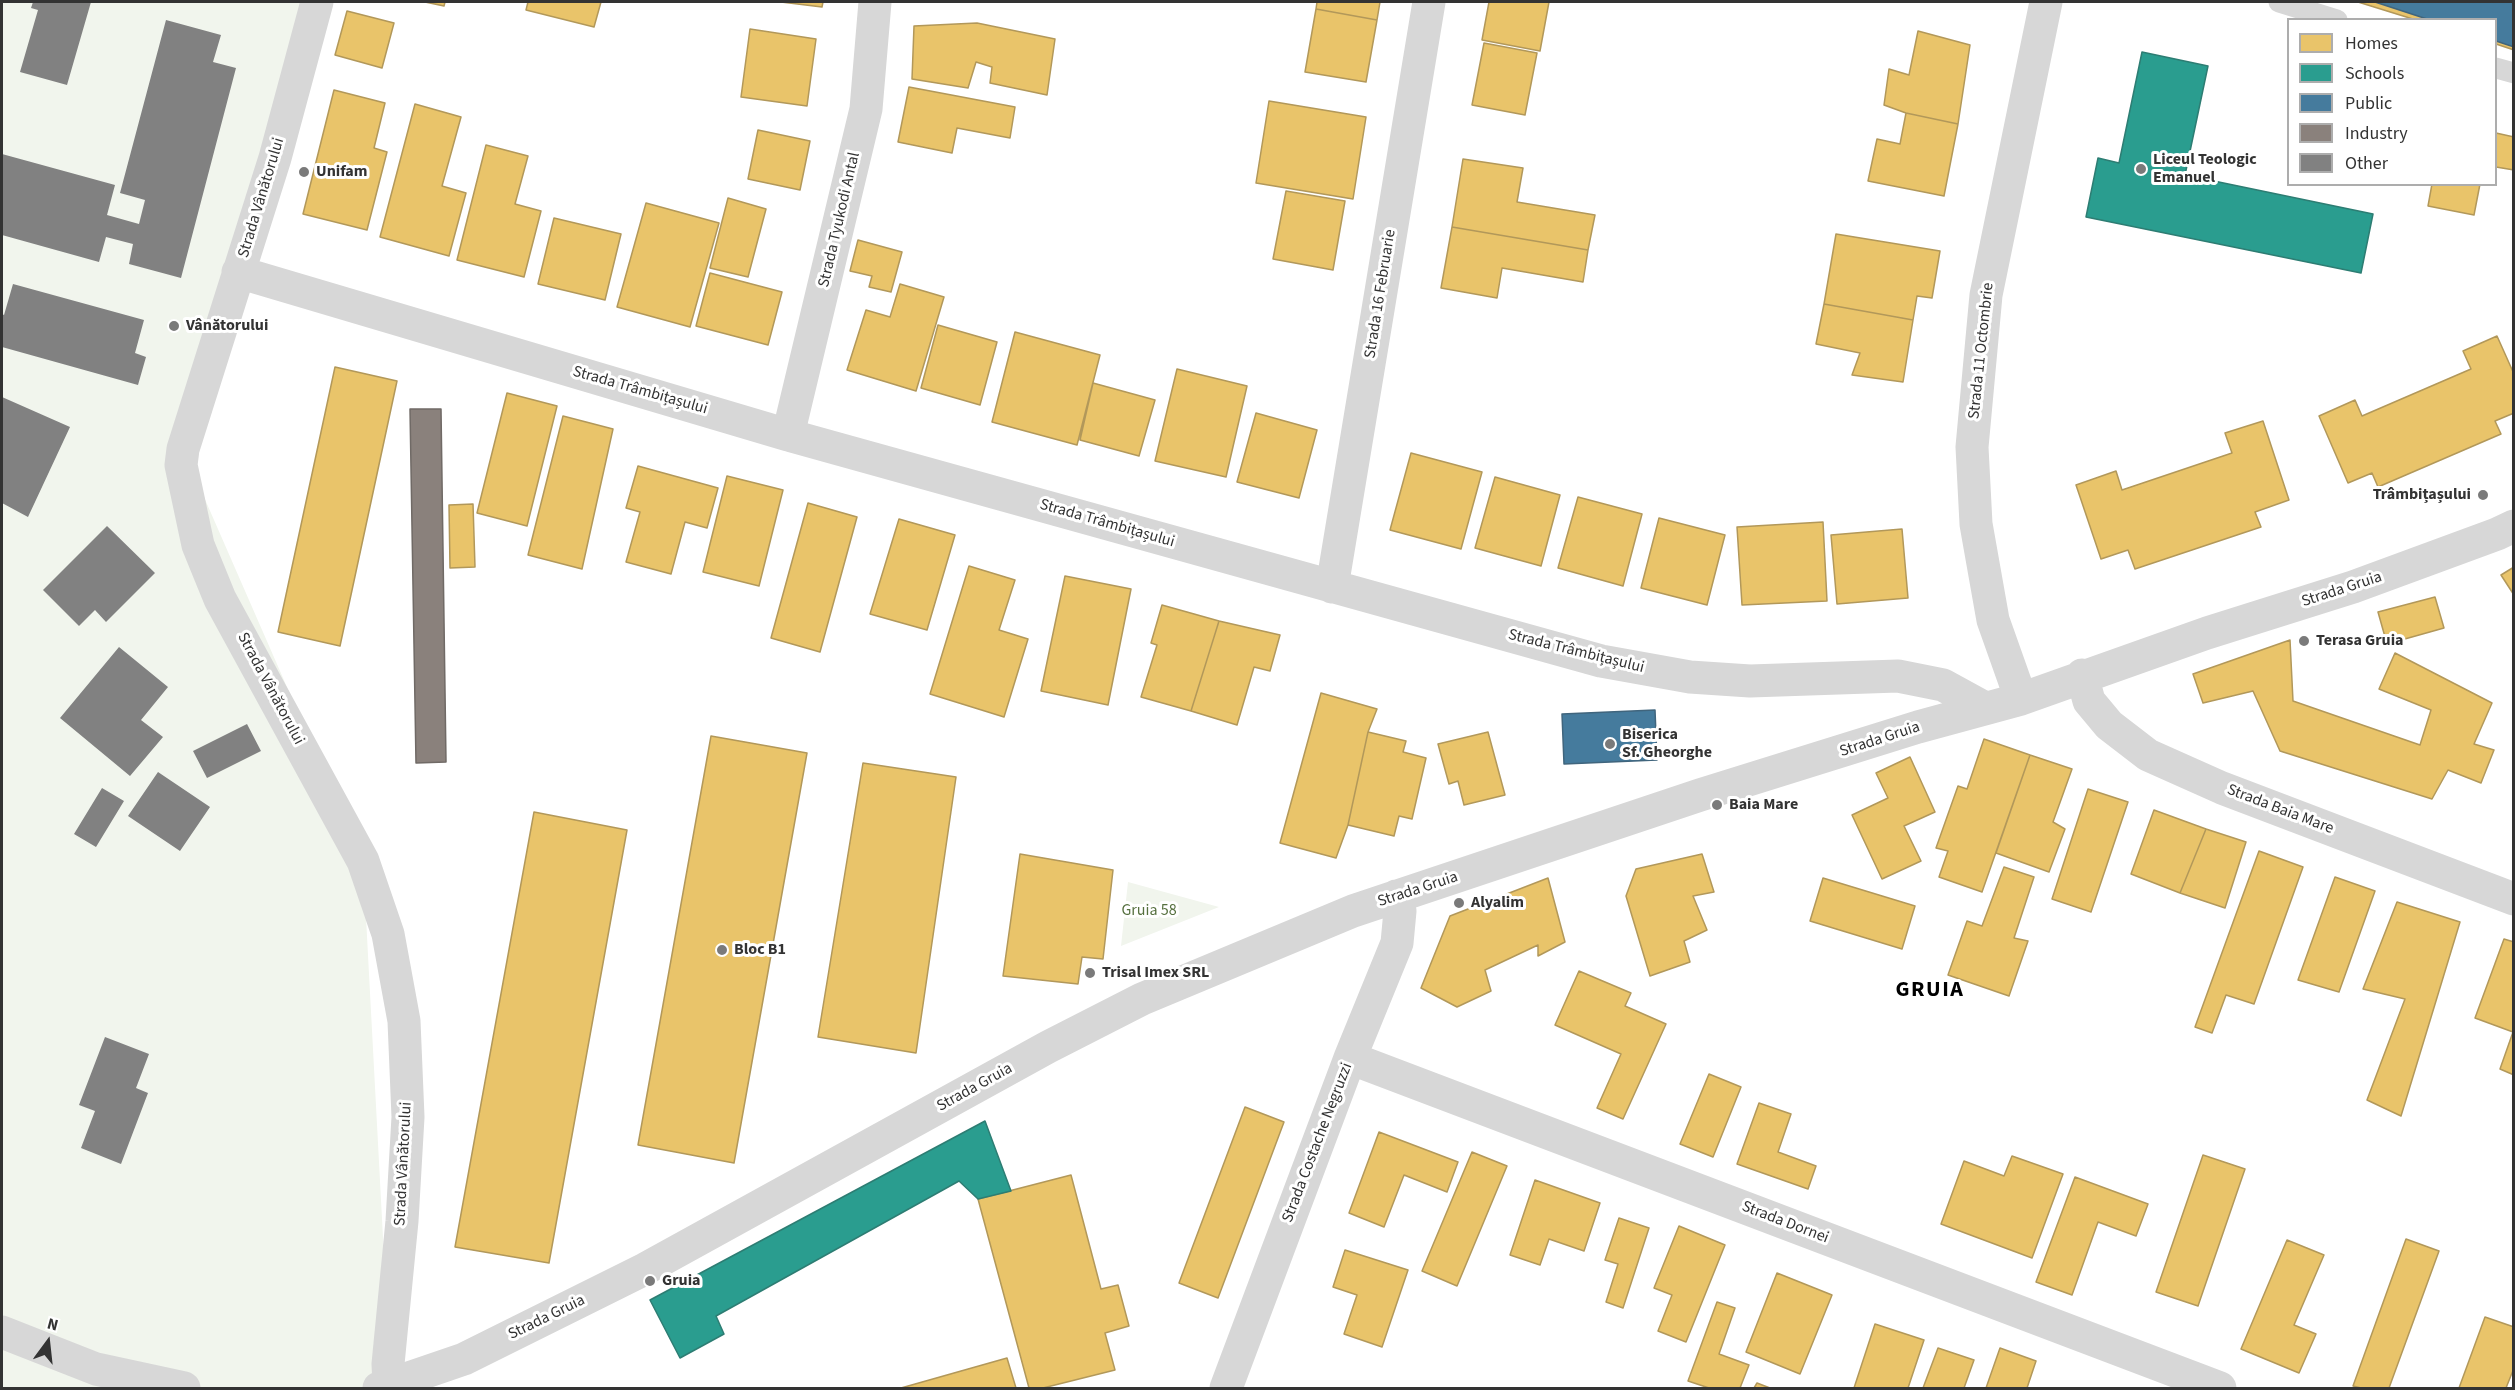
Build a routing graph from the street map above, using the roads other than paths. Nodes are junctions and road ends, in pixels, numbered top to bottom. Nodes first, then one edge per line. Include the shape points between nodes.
1 (317, 2) edge
2 (875, 2) edge
3 (1429, 2) edge
4 (2046, 2) edge
5 (2279, 2) edge
6 (2331, 18) edge
7 (2497, 68) edge
8 (2514, 73) edge
9 (238, 272) junction
10 (788, 435) junction
11 (2514, 526) edge
12 (1332, 587) junction
13 (2082, 675) junction
14 (2022, 699) junction
15 (1984, 708) junction
16 (1396, 897) junction
17 (2514, 899) edge
18 (1350, 1059) junction
19 (2, 1332) edge
20 (384, 1387) edge
21 (184, 1389) edge
22 (1226, 1389) edge
23 (2220, 1389) edge

1 - 9 street, Strada Vânătorului via 275,158
2 - 10 street, Strada Tyukodi Antal via 866,109
3 - 12 street, Strada 16 Februarie
4 - 14 street, Strada 11 Octombrie via 1986,295 1972,447 1976,524 1993,620
5 - 6 lane
7 - 8 lane
9 - 10 street, Strada Trâmbițașului
9 - 20 street, Strada Vânătorului via 181,465 198,545 220,599 363,861 388,934 404,1021 408,1117 402,1221
10 - 12 street, Strada Trâmbițașului
11 - 13 street, Strada Gruia via 2353,587
12 - 15 street, Strada Trâmbițașului via 1624,665 1690,677 1750,681 1898,676 1943,685
13 - 14 street, Strada Gruia
13 - 17 street, Strada Baia Mare via 2089,701 2109,725 2148,755 2222,788
14 - 15 street, Strada Gruia
15 - 16 street, Strada Gruia via 1700,795
16 - 18 street, Strada Costache Negruzzi via 1400,911 1397,943
16 - 20 street, Strada Gruia via 1353,910 1142,999 638,1272 464,1359
18 - 22 street, Strada Costache Negruzzi
18 - 23 street, Strada Dornei
19 - 21 street via 96,1369

